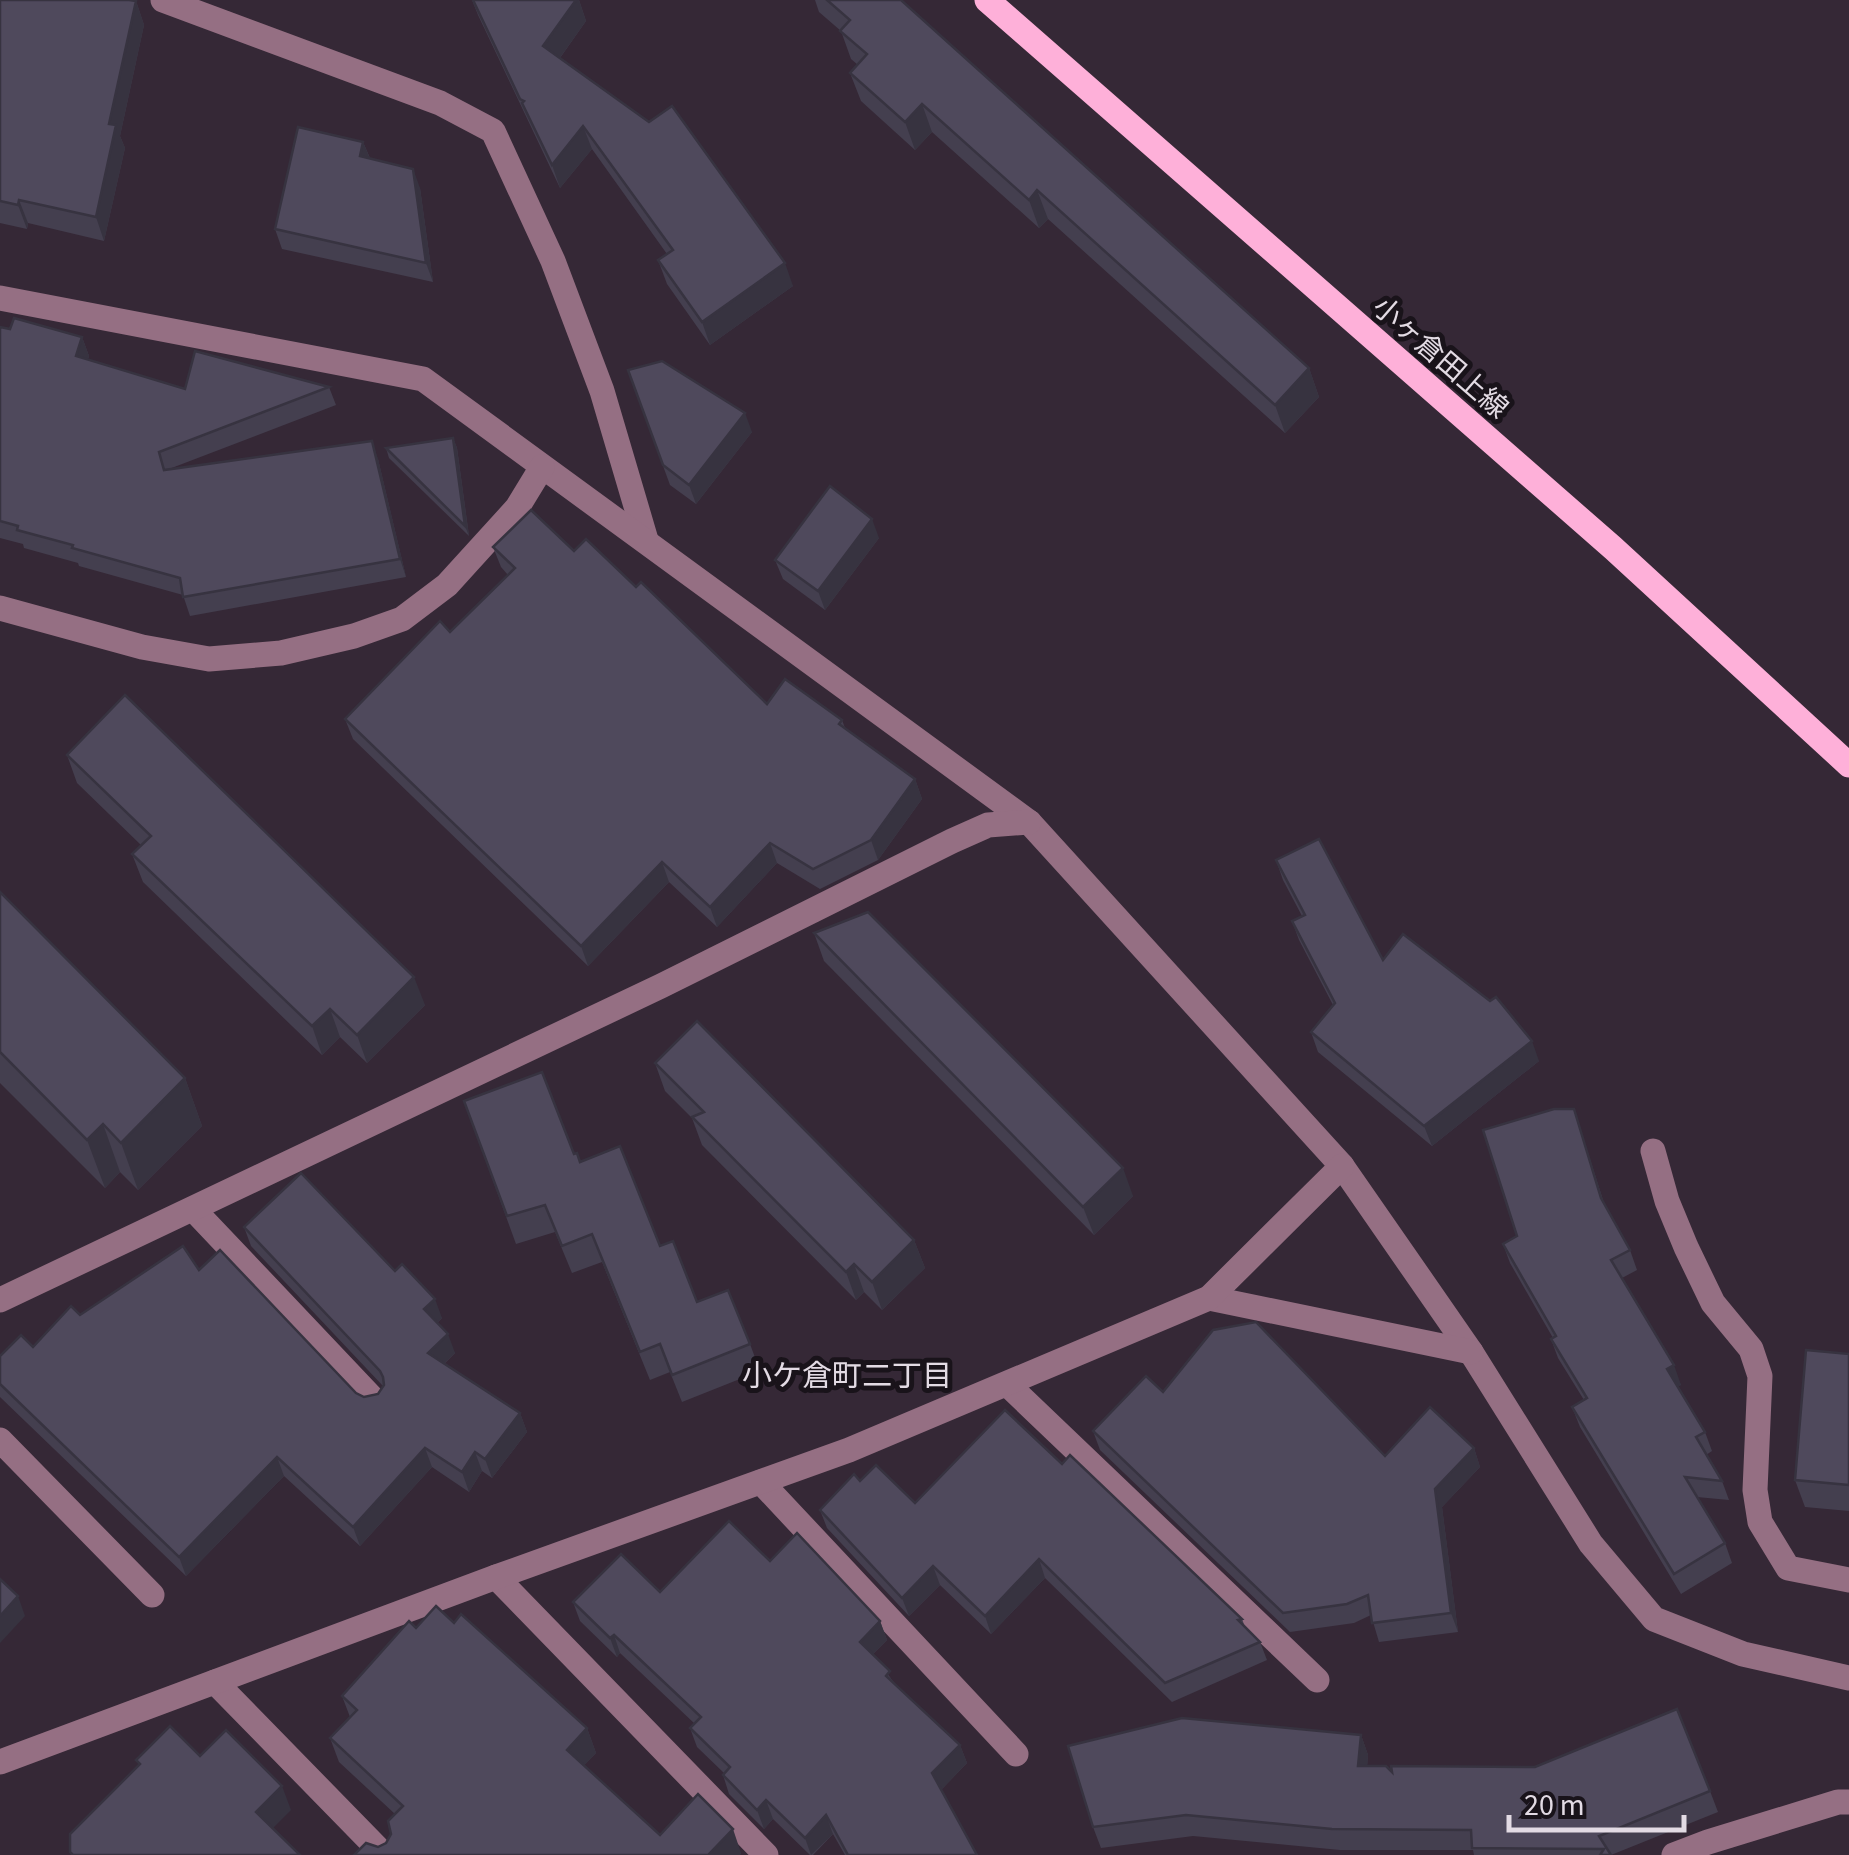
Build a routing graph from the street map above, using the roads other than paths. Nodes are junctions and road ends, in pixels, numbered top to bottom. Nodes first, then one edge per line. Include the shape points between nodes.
1 (163, 0) edge
2 (987, 0) edge
3 (0, 298) edge
4 (542, 467) junction
5 (646, 540) junction
6 (0, 608) edge
7 (1849, 765) edge
8 (1029, 822) junction
9 (1653, 1150) dead end
10 (1342, 1166) junction
11 (193, 1208) junction
12 (1209, 1298) junction
13 (0, 1300) edge
14 (1471, 1352) junction
15 (1008, 1384) junction
16 (375, 1401) edge
17 (0, 1440) edge
18 (762, 1482) junction
19 (496, 1578) junction
20 (1849, 1580) edge
21 (152, 1595) dead end
22 (1849, 1678) edge
23 (1317, 1680) dead end
24 (216, 1682) junction
25 (1016, 1754) dead end
26 (0, 1762) edge
27 (1849, 1802) edge
28 (384, 1855) edge
29 (766, 1855) edge
30 (1674, 1855) edge

1 - 5 street via 440,103 493,131 553,261 602,391
2 - 7 main road, 小ヶ倉田上線 via 1613,548
3 - 4 street via 422,379
4 - 5 street
4 - 6 street via 517,508 447,585 402,619 354,636 281,653 209,659
5 - 8 street
8 - 10 street
8 - 11 street via 988,825 952,841
9 - 20 street via 1686,1246 1714,1302 1751,1349 1760,1376 1760,1522 1788,1568
10 - 12 street
10 - 14 street
11 - 13 street
11 - 16 street
12 - 14 street
12 - 15 street
14 - 22 street via 1591,1544 1654,1619 1743,1654
15 - 18 street
15 - 23 street
17 - 21 street
18 - 19 street
18 - 25 street
19 - 24 street
19 - 29 street
24 - 26 street
24 - 28 street
27 - 30 street

